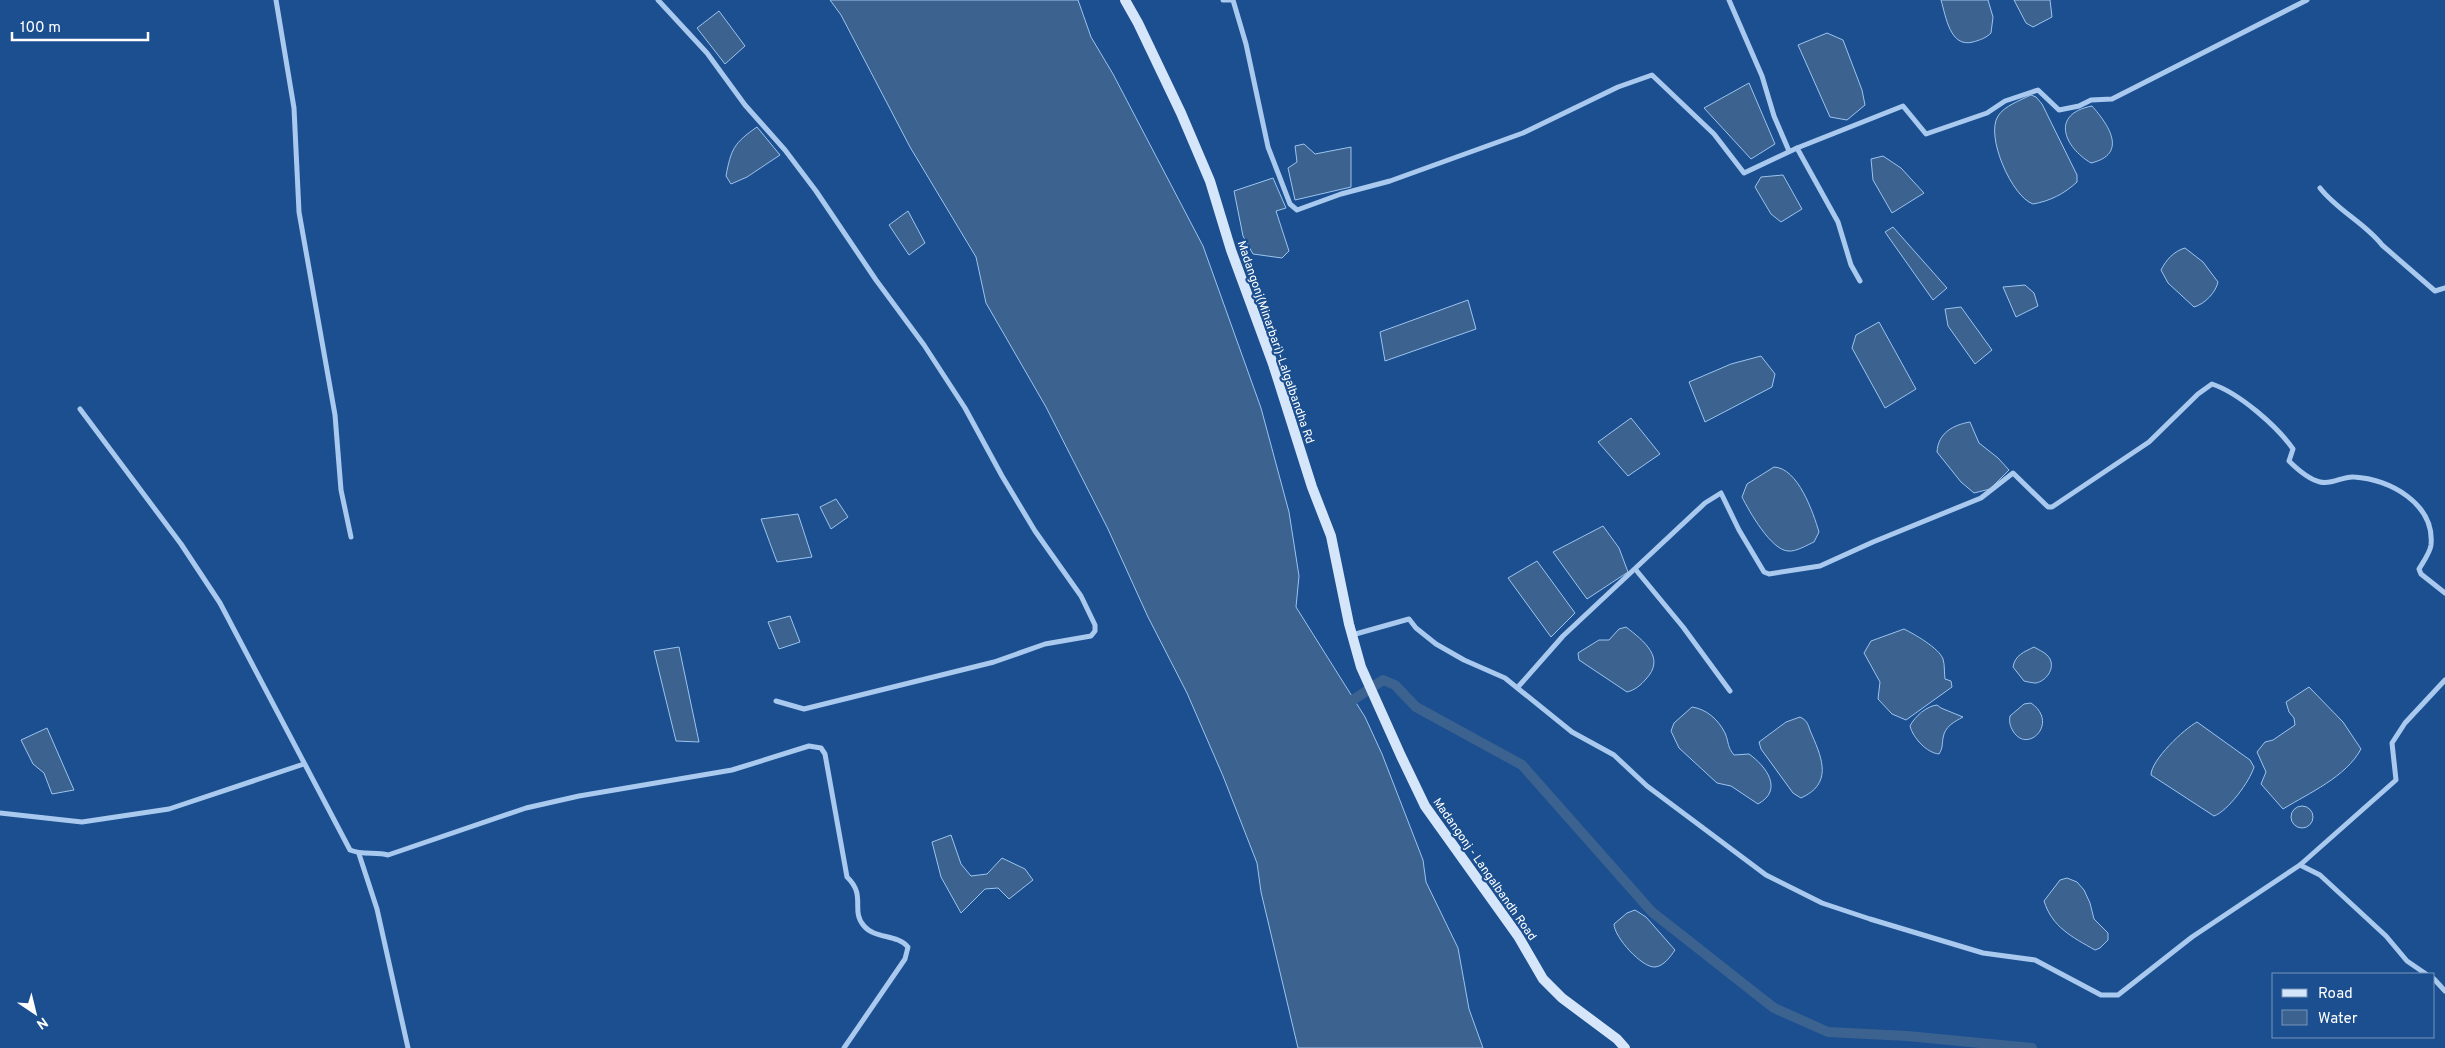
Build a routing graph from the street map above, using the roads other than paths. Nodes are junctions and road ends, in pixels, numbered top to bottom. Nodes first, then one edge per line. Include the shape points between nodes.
1 (276, 0) edge
2 (658, 0) edge
3 (1125, 0) edge
4 (1223, 0) edge
5 (1729, 0) edge
6 (2307, 0) edge
7 (1797, 148) junction
8 (1789, 152) junction
9 (2320, 188) dead end
10 (1860, 281) dead end
11 (2445, 288) edge
12 (80, 409) dead end
13 (351, 537) dead end
14 (1636, 570) junction
15 (2445, 593) edge
16 (1352, 635) junction
17 (2445, 680) edge
18 (1518, 687) junction
19 (1730, 691) dead end
20 (776, 701) dead end
21 (1376, 702) joint
22 (304, 764) junction
23 (0, 813) edge
24 (359, 854) junction
25 (2300, 865) junction
26 (2425, 973) edge
27 (2435, 980) edge
28 (2445, 991) edge
29 (408, 1048) edge
30 (844, 1048) edge
31 (1625, 1048) edge

1 - 13 street via 294,108 300,212 334,415 341,490
2 - 20 street via 708,53 745,104 785,150 924,345 966,408 1035,531 1081,596 1095,625 1091,636 1045,644 994,662 873,694 804,709
3 - 16 main road, Madangonj(Minarbari)-Lalgalbandha Rd via 1181,113 1210,181 1331,536
4 - 8 street via 1233,0 1268,147 1290,204 1297,210 1390,181 1523,133 1618,87 1652,75 1714,134 1744,173
5 - 8 street via 1762,76
6 - 7 street via 2112,99 2091,100 2059,110 2038,90 2005,102 1987,113 1926,134 1903,106
7 - 8 street
7 - 10 street via 1838,222
9 - 11 street via 2435,291
12 - 22 street via 181,544 220,603
14 - 15 street via 1705,503 1721,493 1759,565 1769,574 1820,566 1981,498 2012,473 2017,474 2048,507 2052,507 2149,442 2212,384 2252,408 2288,441 2293,449 2289,461 2304,475 2328,483 2352,476 2384,482 2403,492 2423,512 2430,532 2431,547 2419,568 2421,574
14 - 18 street via 1563,636
14 - 19 street
16 - 18 street via 1409,619 1436,644
16 - 21 main road, Madangonj(Minarbari)-Lalgalbandha Rd
17 - 25 street via 2392,743 2396,780
18 - 25 street via 1572,732 1614,755 1647,786 1766,874 1822,903 1982,953 2035,960 2101,995 2118,995 2192,936
21 - 31 main road, Madangonj - Langalbandh Road via 1426,806 1518,936 1543,979
22 - 23 street via 169,809 82,822
22 - 24 street via 350,850
24 - 29 street via 377,910
24 - 30 street via 377,852 388,855 526,808 732,770 809,746 820,748 826,754 846,877 858,891 858,918 868,931 902,940 908,947 905,959
25 - 26 street via 2320,875 2386,936 2407,961
27 - 28 street

